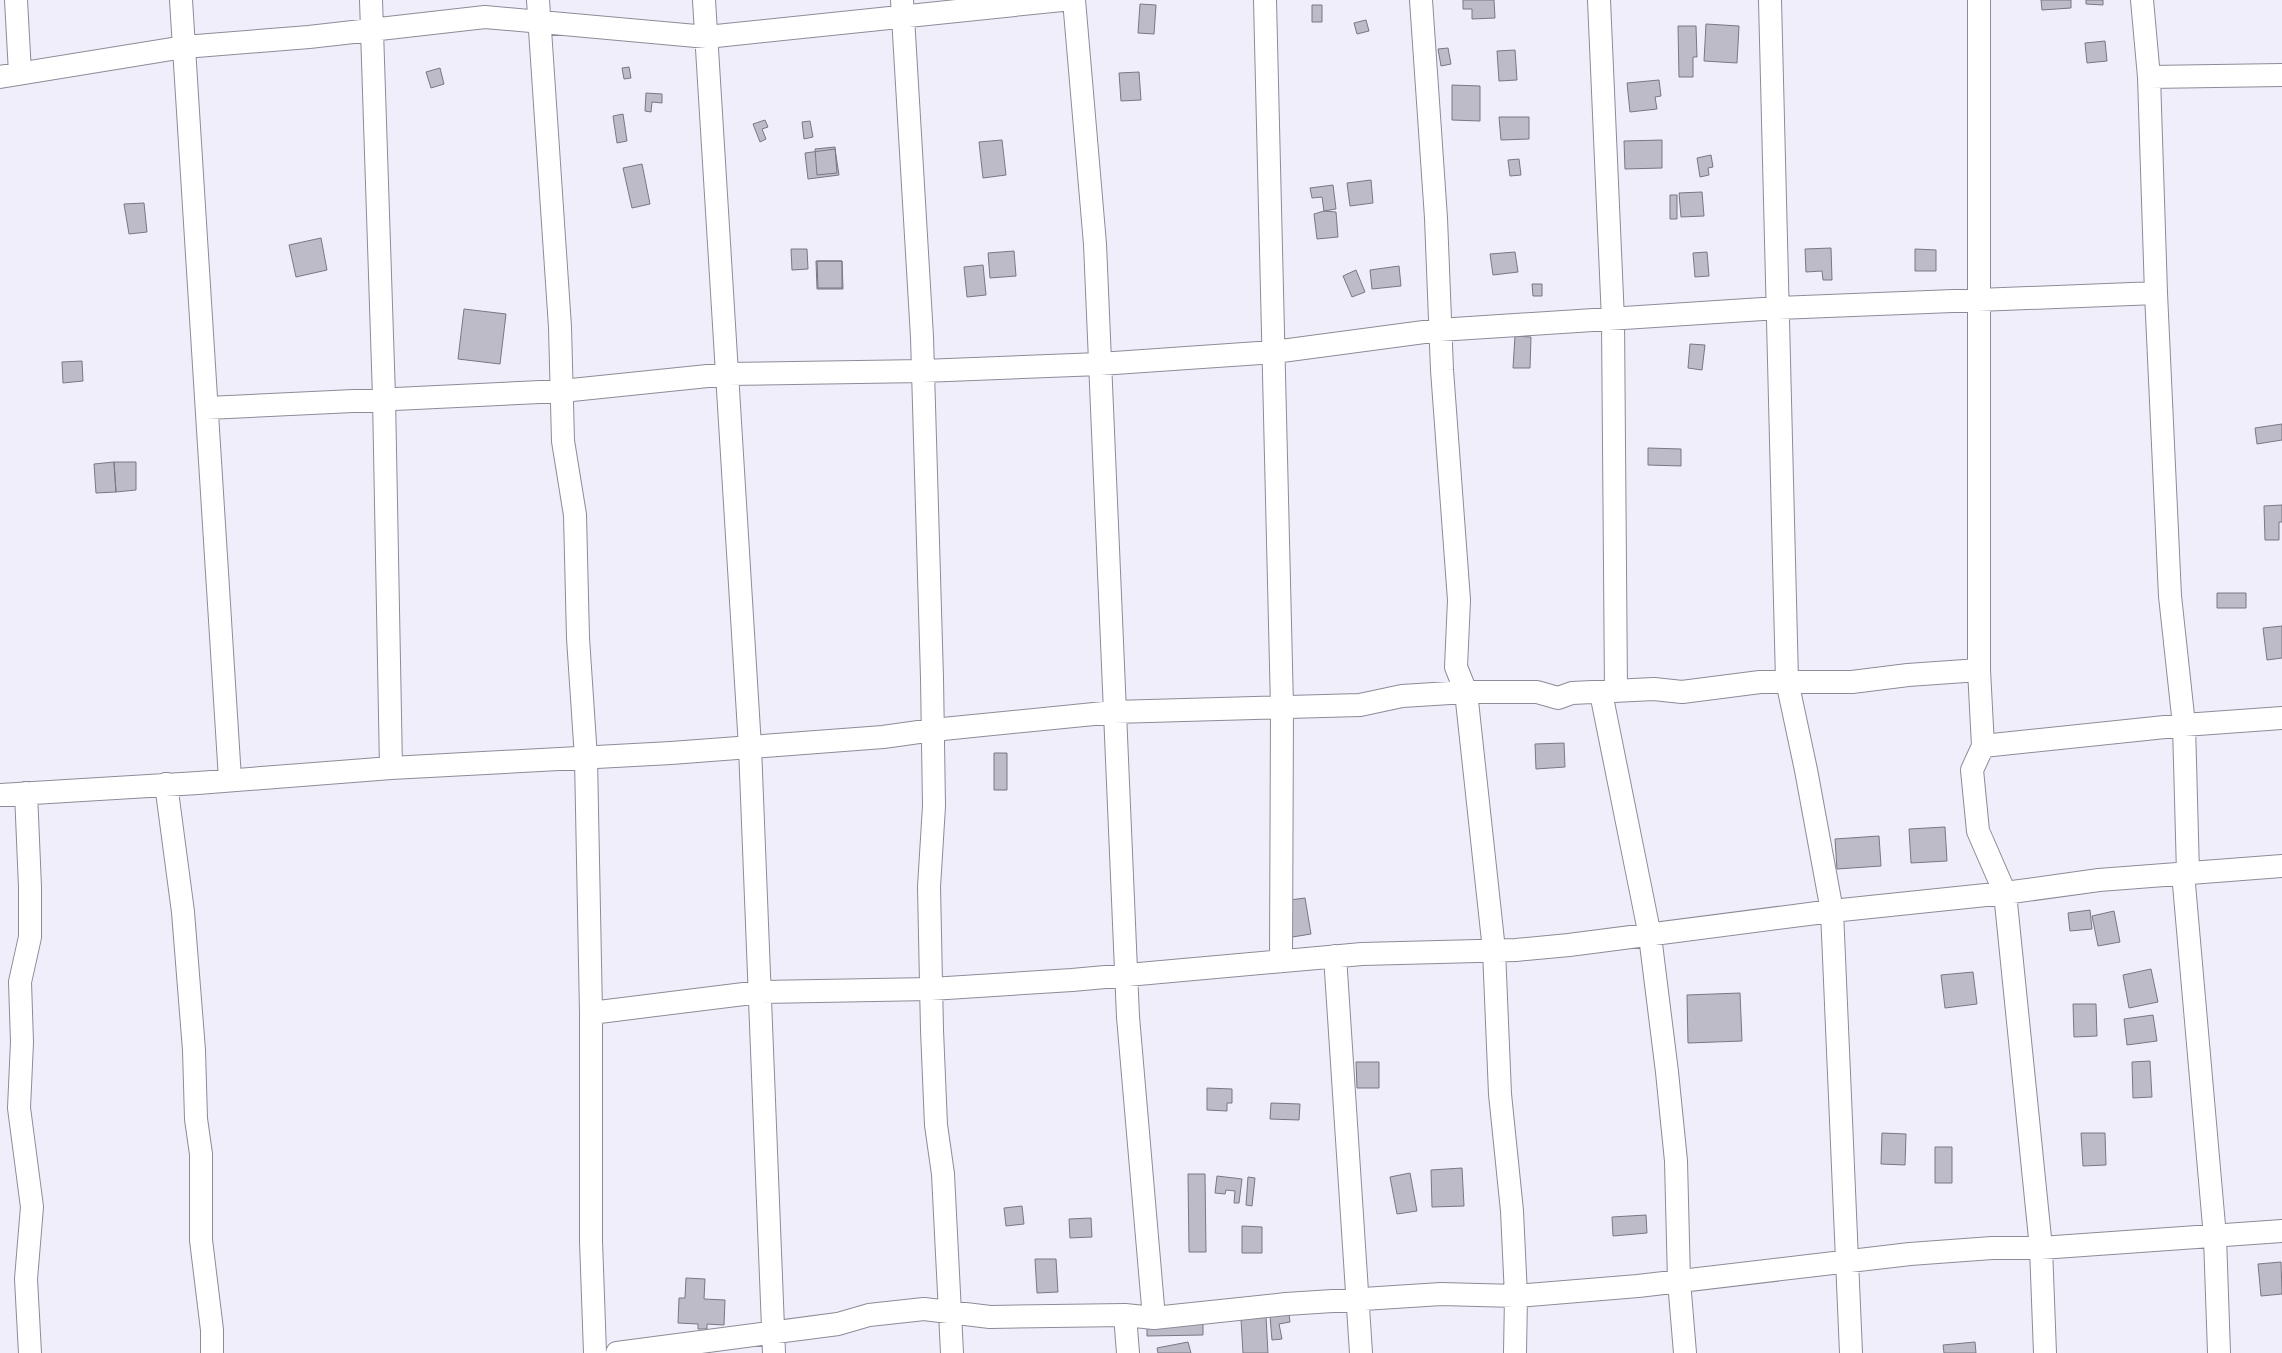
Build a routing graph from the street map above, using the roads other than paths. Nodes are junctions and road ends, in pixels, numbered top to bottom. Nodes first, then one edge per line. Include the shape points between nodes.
1 (16, 0) edge
2 (181, 0) edge
3 (371, 0) edge
4 (704, 0) edge
5 (1062, 0) edge
6 (1074, 0) edge
7 (1265, 0) edge
8 (1422, 0) edge
9 (1599, 0) edge
10 (1770, 0) edge
11 (1979, 0) edge
12 (2142, 0) edge
13 (902, 8) edge
14 (538, 11) edge
15 (373, 29) junction
16 (707, 37) junction
17 (184, 47) junction
18 (10, 75) edge
19 (2282, 75) edge
20 (2149, 77) junction
21 (2156, 293) junction
22 (1979, 301) junction
23 (1778, 308) junction
24 (1613, 320) junction
25 (1439, 330) junction
26 (1274, 352) junction
27 (1100, 364) junction
28 (923, 371) junction
29 (727, 374) junction
30 (562, 390) junction
31 (384, 398) junction
32 (206, 408) junction
33 (1979, 670) junction
34 (1787, 681) junction
35 (1466, 692) junction
36 (1608, 692) junction
37 (1282, 707) junction
38 (1114, 712) junction
39 (2282, 718) edge
40 (2184, 725) junction
41 (933, 730) junction
42 (750, 746) junction
43 (1983, 746) junction
44 (586, 758) junction
45 (391, 768) junction
46 (230, 779) junction
47 (166, 784) junction
48 (26, 793) junction
49 (0, 795) edge
50 (2282, 866) edge
51 (2186, 873) junction
52 (2005, 894) junction
53 (1832, 911) junction
54 (1650, 936) junction
55 (1494, 950) junction
56 (1335, 956) junction
57 (1281, 961) junction
58 (1127, 974) junction
59 (931, 989) junction
60 (760, 992) junction
61 (591, 1013) junction
62 (2282, 1232) edge
63 (2215, 1237) junction
64 (2041, 1248) junction
65 (1848, 1261) junction
66 (1679, 1281) junction
67 (1516, 1296) junction
68 (1357, 1300) junction
69 (949, 1312) junction
70 (1125, 1315) junction
71 (1154, 1318) junction
72 (774, 1343) edge
73 (30, 1353) edge
74 (212, 1353) edge
75 (595, 1353) edge
76 (617, 1353) edge
77 (952, 1353) edge
78 (1128, 1353) edge
79 (1361, 1353) edge
80 (1515, 1353) edge
81 (1685, 1353) edge
82 (1851, 1353) edge
83 (2045, 1353) edge
84 (2219, 1353) edge

1 - 18 street
2 - 17 street
3 - 15 street
4 - 16 street
5 - 13 street
6 - 27 street via 1096,244
7 - 26 street
8 - 25 street via 1436,218
9 - 24 street
10 - 23 street
11 - 22 street
12 - 20 street
13 - 16 street
13 - 28 street
14 - 15 street
14 - 16 street
14 - 30 street
15 - 17 street
15 - 31 street
16 - 29 street
17 - 18 street
17 - 32 street
19 - 20 street
20 - 21 street
21 - 22 street
21 - 40 street via 2170,596
22 - 23 street
22 - 33 street
23 - 24 street
23 - 34 street
24 - 25 street
24 - 36 street
25 - 26 street
25 - 35 street via 1459,600 1456,667
26 - 27 street
26 - 37 street
27 - 28 street
27 - 38 street
28 - 29 street
28 - 41 street
29 - 30 street
29 - 42 street
30 - 31 street
30 - 44 street via 563,440 575,515 578,638
31 - 32 street
31 - 45 street
32 - 46 street
33 - 34 street via 1852,682
33 - 43 street
34 - 36 street via 1682,692 1654,689
34 - 53 street
35 - 36 street via 1536,692 1558,698 1572,693
35 - 37 street via 1402,696 1360,705
35 - 55 street
36 - 54 street
37 - 38 street
37 - 57 street
38 - 41 street
38 - 58 street
39 - 40 street
40 - 43 street
40 - 51 street
41 - 42 street via 883,737
41 - 59 street
42 - 44 street
42 - 60 street
43 - 52 street via 1972,770 1978,831
44 - 45 street
44 - 61 street
45 - 46 street
46 - 47 street
47 - 48 street
47 - 74 street via 183,912 201,1154 201,1240
48 - 49 street
48 - 73 street via 30,937 20,982 19,1108 32,1207 26,1278
50 - 51 street
51 - 52 street via 2099,880
51 - 63 street
52 - 53 street
52 - 64 street
53 - 54 street
53 - 65 street
54 - 55 street via 1569,946
54 - 66 street via 1676,1161
55 - 56 street
55 - 67 street via 1500,1094 1509,1166
56 - 57 street
56 - 68 street
57 - 58 street
58 - 59 street
58 - 71 street via 1133,1085
59 - 60 street
59 - 69 street via 936,1125 944,1174
60 - 61 street
60 - 72 street
61 - 75 street via 591,1241
62 - 63 street
63 - 64 street
63 - 84 street
64 - 65 street via 1992,1248
64 - 83 street
65 - 66 street
65 - 82 street
66 - 67 street
66 - 81 street
67 - 68 street via 1441,1294
67 - 80 street
68 - 71 street
68 - 79 street
69 - 70 street via 990,1317
69 - 72 street via 924,1309 870,1315
69 - 77 street
70 - 71 street
70 - 78 street
72 - 76 street

